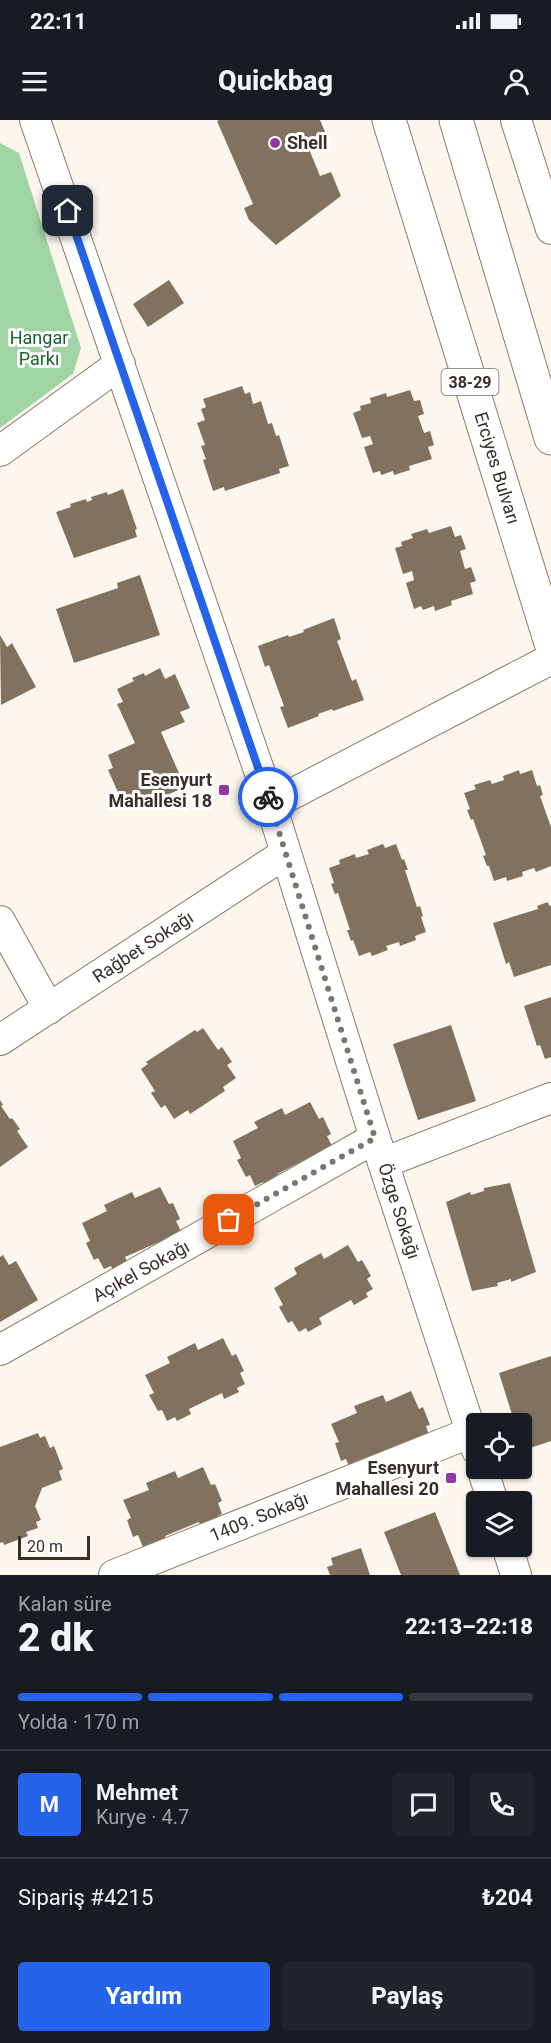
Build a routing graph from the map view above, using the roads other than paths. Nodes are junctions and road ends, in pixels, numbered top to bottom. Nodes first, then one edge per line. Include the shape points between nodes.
1 (35, 120) edge
2 (389, 120) edge
3 (456, 120) edge
4 (516, 120) edge
5 (551, 229) edge
6 (120, 364) junction
7 (551, 438) edge
8 (0, 452) edge
9 (551, 643) edge
10 (551, 659) edge
11 (271, 805) junction
12 (286, 853) junction
13 (0, 921) edge
14 (49, 1009) junction
15 (0, 1040) edge
16 (551, 1098) edge
17 (379, 1150) junction
18 (0, 1350) edge
19 (466, 1416) edge
20 (466, 1444) edge
21 (510, 1557) edge
22 (114, 1575) edge
23 (516, 1575) edge

1 - 6 street, Özge Sokağı
2 - 9 highway, Erciyes Bulvarı / 38-29
3 - 7 highway
4 - 5 street
6 - 8 street
6 - 11 street, Özge Sokağı
10 - 11 street
11 - 12 street, Özge Sokağı
12 - 14 street, Rağbet Sokağı
12 - 17 street, Özge Sokağı
13 - 14 street
14 - 15 street, Rağbet Sokağı
16 - 17 street, Açıkel Sokağı
17 - 18 street, Açıkel Sokağı
17 - 19 street, Özge Sokağı
20 - 22 street, 1409. Sokağı
21 - 23 street

